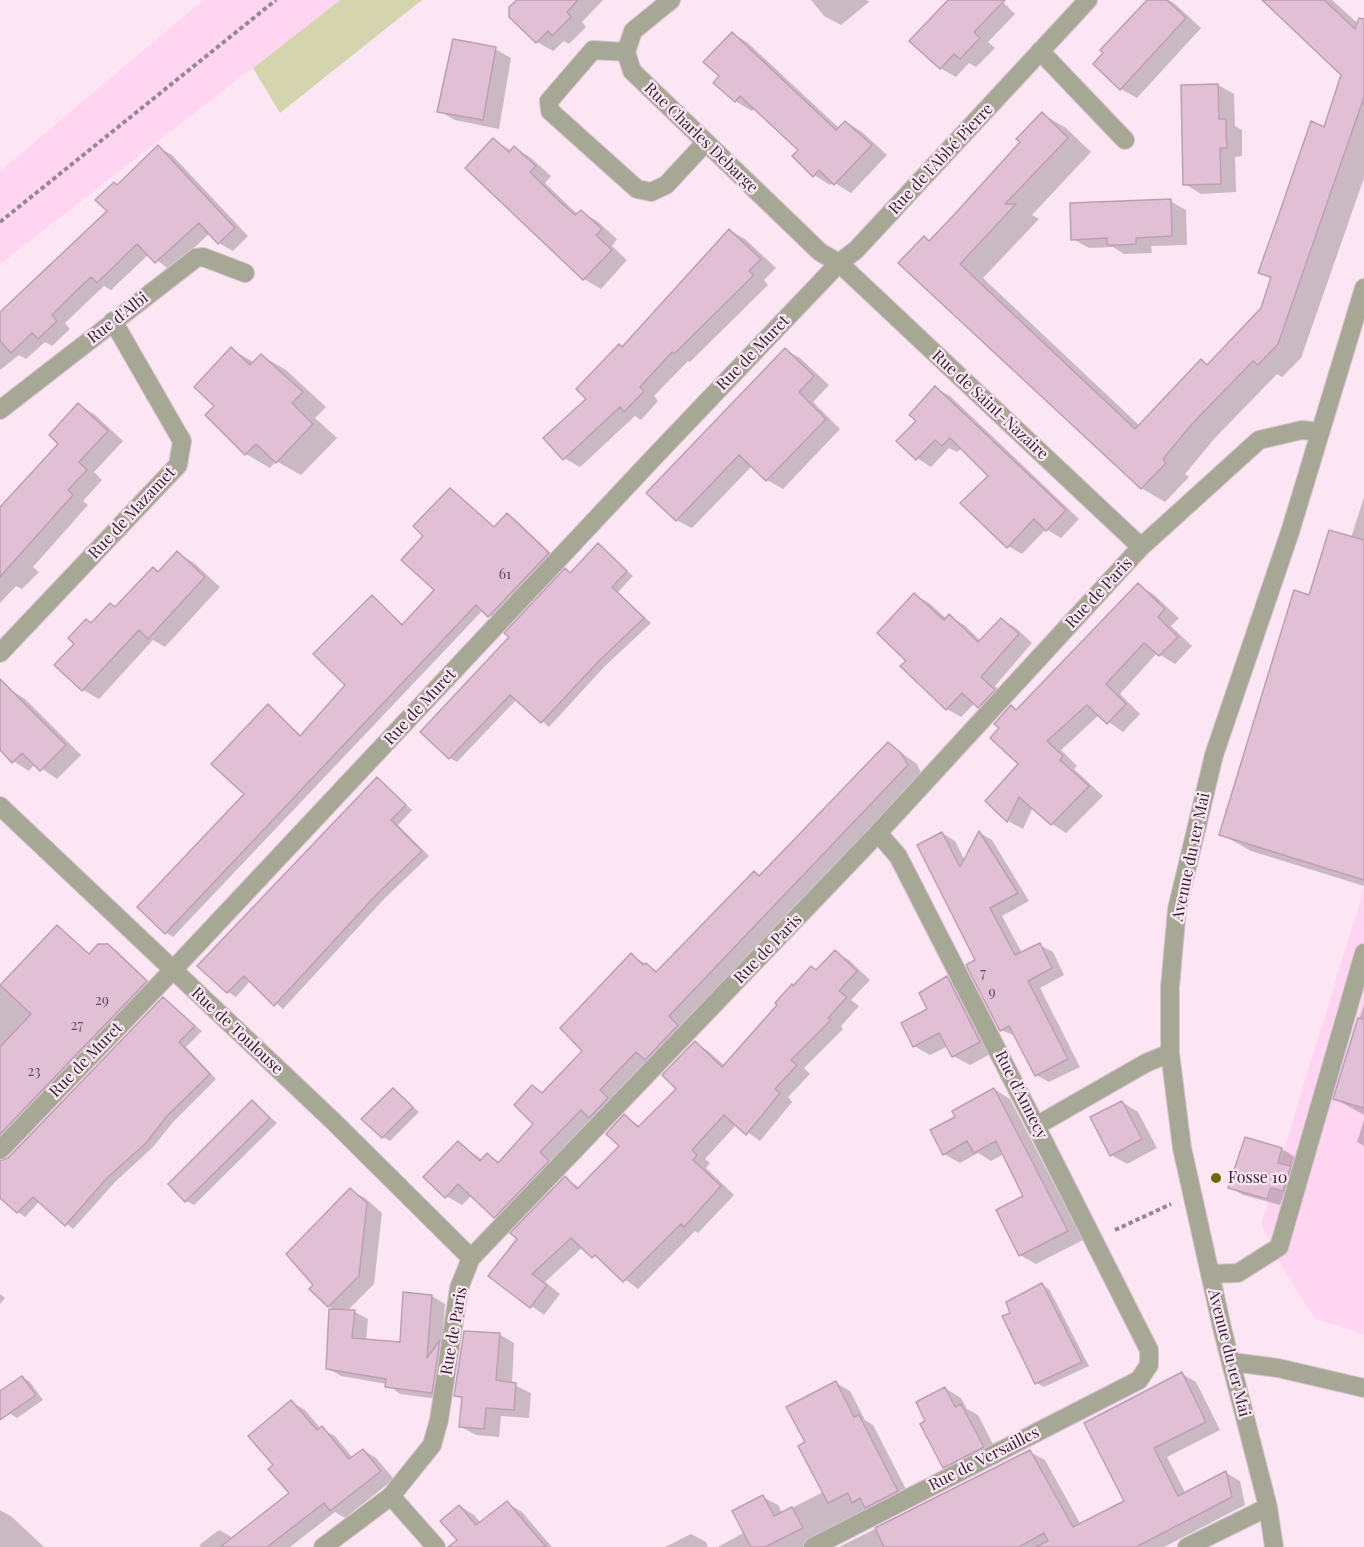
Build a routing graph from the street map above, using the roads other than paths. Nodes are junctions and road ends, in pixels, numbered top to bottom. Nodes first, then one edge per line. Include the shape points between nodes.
1 (671, 0) edge
2 (1088, 0) edge
3 (1040, 51) junction
4 (626, 52) junction
5 (1125, 140) dead end
6 (706, 142) junction
7 (839, 263) junction
8 (244, 273) dead end
9 (1364, 288) edge
10 (114, 321) junction
11 (0, 410) edge
12 (1320, 432) junction
13 (1141, 547) junction
14 (0, 654) edge
15 (0, 806) edge
16 (878, 833) junction
17 (1364, 953) edge
18 (172, 971) junction
19 (1170, 1053) junction
20 (1036, 1126) junction
21 (0, 1150) edge
22 (471, 1258) junction
23 (1210, 1274) junction
24 (1232, 1362) junction
25 (1149, 1365) joint
26 (1364, 1388) edge
27 (391, 1496) junction
28 (1268, 1507) junction
29 (1192, 1546) edge
30 (323, 1547) edge
31 (436, 1547) edge
32 (813, 1547) edge
33 (1274, 1547) edge

1 - 4 street via 633,31
2 - 3 street, Rue de l'Abbé Pierre
3 - 5 street
3 - 7 street, Rue de l'Abbé Pierre via 856,250
4 - 6 street, Rue Charles Debarge via 632,71
4 - 6 street via 593,50 549,101 550,111 638,189 651,192 666,185
6 - 7 street, Rue Charles Debarge via 820,252
7 - 13 street, Rue de Saint-Nazaire
7 - 18 street, Rue de Muret
8 - 10 street, Rue d'Albi via 203,257 196,258
9 - 12 street, Avenue du 1er Mai
10 - 11 street, Rue d'Albi
10 - 14 street, Rue de Mazamet via 182,441 178,465
12 - 13 street, Rue de Paris via 1302,430 1259,440
12 - 19 street, Avenue du 1er Mai via 1214,755 1182,887 1170,987
13 - 16 street, Rue de Paris
15 - 18 street, Rue de Toulouse
16 - 20 street, Rue d'Annecy via 898,856
16 - 22 street, Rue de Paris
17 - 23 street via 1279,1247 1238,1272
18 - 21 street, Rue de Muret
18 - 22 street, Rue de Toulouse via 332,1120
19 - 20 street
19 - 23 street, Avenue du 1er Mai via 1191,1195
20 - 25 street, Rue d'Annecy via 1149,1350
22 - 27 street, Rue de Paris via 459,1288 432,1444
23 - 24 street, Avenue du 1er Mai
24 - 26 street via 1278,1368
24 - 28 street, Avenue du 1er Mai
25 - 32 street, Rue de Versailles via 1139,1380
27 - 30 street, Rue de Paris
27 - 31 street
28 - 29 street
28 - 33 street, Avenue du 1er Mai

